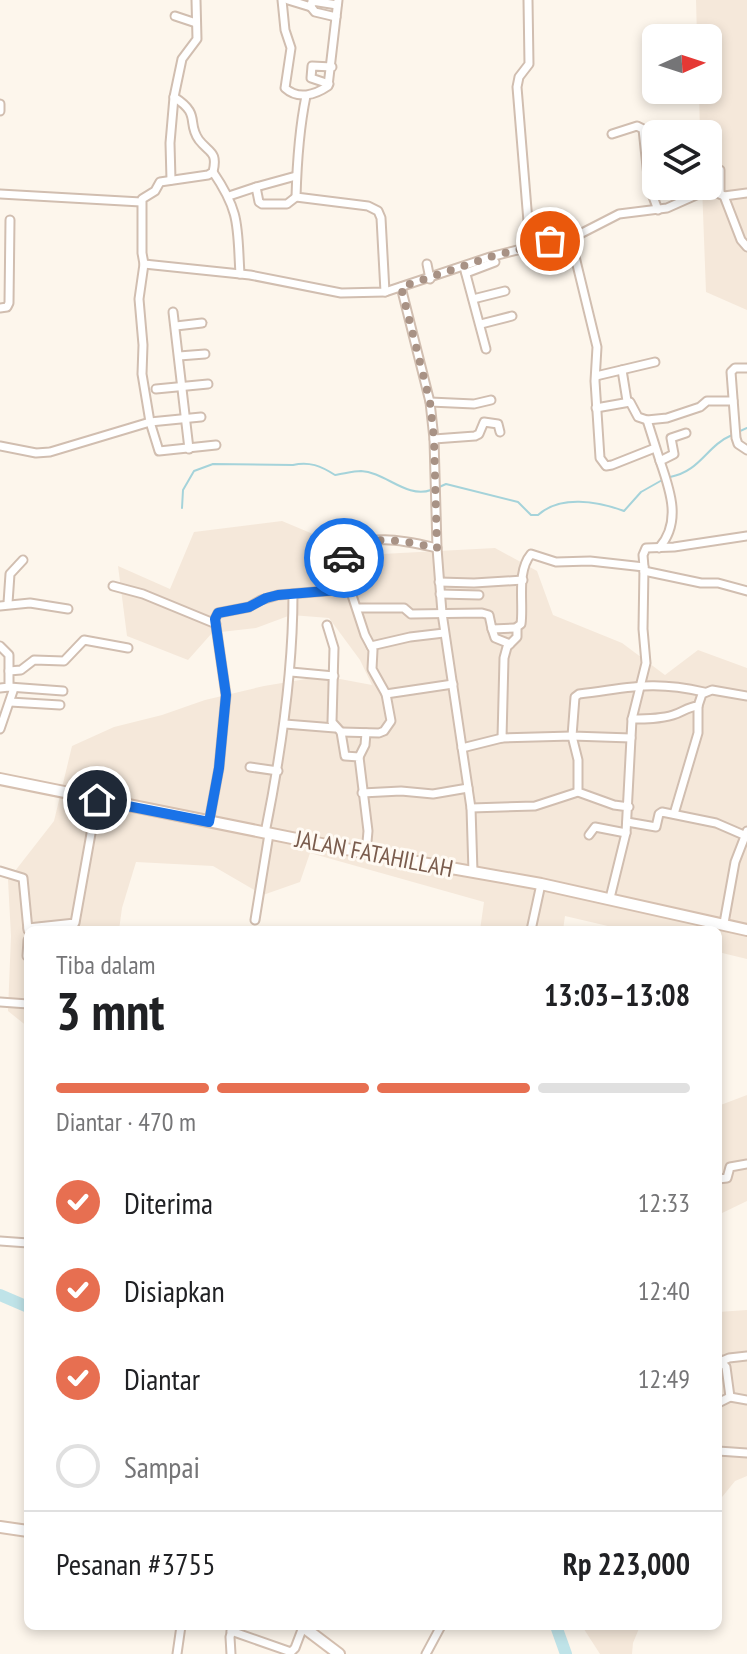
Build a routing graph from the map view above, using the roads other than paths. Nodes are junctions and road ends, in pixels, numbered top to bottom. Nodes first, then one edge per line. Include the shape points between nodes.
1 (196, 0) edge
2 (282, 0) edge
3 (288, 0) edge
4 (528, 0) edge
5 (338, 2) edge
6 (311, 7) junction
7 (175, 16) dead end
8 (336, 17) junction
9 (196, 23) junction
10 (332, 67) junction
11 (329, 84) junction
12 (306, 96) junction
13 (174, 97) junction
14 (0, 104) edge
15 (0, 111) edge
16 (612, 134) dead end
17 (213, 172) junction
18 (296, 176) junction
19 (171, 180) junction
20 (256, 187) junction
21 (747, 193) edge
22 (0, 194) edge
23 (722, 195) joint
24 (229, 196) junction
25 (296, 197) junction
26 (685, 200) edge
27 (141, 202) junction
28 (658, 210) junction
29 (10, 220) dead end
30 (570, 236) junction
31 (530, 246) junction
32 (747, 247) edge
33 (495, 262) dead end
34 (144, 264) junction
35 (427, 264) dead end
36 (465, 270) junction
37 (240, 274) junction
38 (430, 279) junction
39 (401, 287) junction
40 (505, 291) dead end
41 (385, 292) junction
42 (473, 299) junction
43 (0, 308) edge
44 (173, 312) dead end
45 (512, 316) dead end
46 (202, 323) dead end
47 (481, 324) junction
48 (176, 326) junction
49 (486, 349) dead end
50 (205, 354) dead end
51 (179, 356) junction
52 (655, 362) dead end
53 (747, 368) edge
54 (622, 370) junction
55 (596, 376) junction
56 (208, 384) dead end
57 (181, 387) junction
58 (156, 389) dead end
59 (491, 400) dead end
60 (627, 401) junction
61 (733, 401) junction
62 (430, 402) junction
63 (596, 408) junction
64 (673, 416) junction
65 (201, 417) dead end
66 (185, 418) junction
67 (647, 420) junction
68 (150, 422) junction
69 (500, 432) dead end
70 (434, 439) junction
71 (216, 445) dead end
72 (0, 446) edge
73 (655, 448) junction
74 (189, 449) junction
75 (747, 450) edge
76 (660, 461) junction
77 (747, 536) edge
78 (437, 548) junction
79 (659, 548) junction
80 (23, 560) dead end
81 (644, 569) junction
82 (523, 580) junction
83 (439, 582) junction
84 (113, 586) dead end
85 (350, 589) junction
86 (747, 591) edge
87 (293, 594) junction
88 (440, 594) junction
89 (479, 595) dead end
90 (4, 605) edge
91 (357, 608) junction
92 (68, 609) dead end
93 (442, 613) junction
94 (216, 624) junction
95 (327, 625) dead end
96 (516, 628) junction
97 (492, 629) junction
98 (444, 633) junction
99 (510, 644) junction
100 (0, 646) edge
101 (371, 646) junction
102 (128, 648) dead end
103 (9, 671) junction
104 (291, 672) junction
105 (334, 676) junction
106 (453, 684) junction
107 (639, 684) junction
108 (7, 688) edge
109 (63, 691) dead end
110 (704, 692) junction
111 (386, 694) junction
112 (747, 696) edge
113 (10, 702) junction
114 (60, 705) dead end
115 (698, 706) junction
116 (632, 719) junction
117 (285, 724) junction
118 (0, 729) edge
119 (338, 730) junction
120 (366, 733) junction
121 (572, 736) junction
122 (502, 738) junction
123 (631, 738) junction
124 (462, 748) junction
125 (359, 757) junction
126 (250, 767) dead end
127 (278, 771) junction
128 (0, 779) edge
129 (468, 788) junction
130 (578, 792) junction
131 (362, 793) junction
132 (97, 800) junction
133 (629, 807) junction
134 (471, 808) junction
135 (674, 814) junction
136 (209, 822) junction
137 (627, 822) junction
138 (267, 833) junction
139 (626, 833) junction
140 (746, 833) edge
141 (589, 835) dead end
142 (744, 849) edge
143 (366, 853) junction
144 (0, 871) edge
145 (473, 872) junction
146 (541, 884) junction
147 (610, 898) junction
148 (255, 920) dead end
149 (724, 923) junction
150 (28, 926) edge
151 (75, 926) edge
152 (532, 926) edge
153 (747, 930) edge
154 (0, 1002) edge
155 (24, 1004) edge
156 (747, 1164) edge
157 (722, 1179) edge
158 (0, 1241) edge
159 (24, 1243) edge
160 (747, 1356) edge
161 (722, 1360) edge
162 (722, 1364) edge
163 (730, 1397) junction
164 (747, 1400) edge
165 (722, 1401) edge
166 (722, 1451) edge
167 (747, 1453) edge
168 (0, 1527) edge
169 (24, 1530) edge
170 (180, 1630) edge
171 (232, 1630) edge
172 (235, 1630) edge
173 (301, 1630) edge
174 (307, 1630) edge
175 (439, 1630) edge
176 (177, 1654) edge
177 (231, 1654) edge
178 (339, 1654) edge
179 (426, 1654) edge

1 - 9 street
2 - 12 street via 291,48 285,88
3 - 6 street
4 - 31 street via 529,64 517,87
5 - 6 street via 312,1
5 - 8 street
6 - 8 street
7 - 9 street
8 - 10 street
9 - 13 street via 197,41 181,61
10 - 11 street
10 - 11 street via 312,66 311,78
11 - 12 street
12 - 18 street
13 - 17 street via 189,107 199,139 213,153
13 - 19 street
14 - 15 street
16 - 28 street via 643,129 649,186
17 - 19 street
17 - 24 street
18 - 20 street
18 - 25 street
19 - 27 street via 160,182
20 - 24 street
20 - 25 street via 262,204 287,204
21 - 23 street
22 - 27 street
23 - 32 street
24 - 37 street via 240,236
25 - 41 street via 378,211
26 - 28 street
27 - 34 street
28 - 30 street via 623,213
29 - 43 street via 9,303
30 - 31 street
30 - 55 street via 597,347
31 - 36 street
33 - 36 street
34 - 37 street
34 - 68 street via 139,299
35 - 38 street
36 - 38 street
36 - 42 street
37 - 41 street via 341,293
38 - 39 street
39 - 41 street
39 - 62 street
40 - 42 street
42 - 47 street
44 - 48 street
45 - 47 street
46 - 48 street
47 - 49 street
48 - 51 street
50 - 51 street
51 - 57 street
52 - 54 street
53 - 61 street via 732,369
54 - 55 street
54 - 60 street
55 - 63 street
56 - 57 street
57 - 58 street
57 - 66 street
59 - 62 street
60 - 63 street
60 - 67 street via 638,417
61 - 64 street via 707,401
61 - 75 street via 738,444
62 - 70 street
63 - 73 street via 600,458 606,466
64 - 67 street
64 - 76 street via 682,434 670,441 674,454
65 - 66 street
66 - 68 street
66 - 74 street
67 - 73 street
68 - 72 street via 50,452
68 - 74 street via 159,451
69 - 70 street via 498,424 484,422 475,436
70 - 78 street
71 - 74 street
73 - 76 street
76 - 79 street via 673,512 668,538
77 - 79 street
78 - 83 street
78 - 85 street via 399,539 352,547 344,557
79 - 81 street via 643,550
80 - 90 street via 10,574
81 - 82 street via 556,562 531,554
81 - 86 street
81 - 107 street via 647,654
82 - 83 street
82 - 96 street
83 - 88 street
84 - 94 street
85 - 87 street
85 - 91 street
87 - 94 street via 220,611
87 - 104 street
88 - 89 street
88 - 93 street
90 - 92 street
91 - 93 street
91 - 101 street
93 - 97 street via 487,614
93 - 98 street
94 - 136 street via 226,695
95 - 105 street
96 - 97 street
96 - 99 street via 517,637
97 - 99 street via 495,638
98 - 101 street
98 - 106 street
99 - 122 street via 504,658
100 - 103 street via 9,655
101 - 111 street via 372,669
102 - 103 street via 84,640 64,661 34,660
103 - 108 street
104 - 105 street
104 - 117 street
105 - 119 street via 332,722
106 - 111 street
106 - 124 street
107 - 110 street
107 - 116 street
107 - 121 street via 575,697
108 - 109 street
108 - 113 street
110 - 112 street
110 - 115 street
111 - 120 street via 391,721 384,731
113 - 114 street
113 - 118 street
115 - 116 street
115 - 135 street via 698,733
116 - 123 street
117 - 119 street
117 - 127 street
119 - 120 street
119 - 125 street via 345,756
120 - 125 street
121 - 122 street
121 - 123 street
121 - 130 street
122 - 124 street
123 - 133 street
124 - 129 street
125 - 131 street
126 - 127 street
127 - 138 street
128 - 132 street, JALAN FATAHILLAH
129 - 131 street via 433,794
129 - 134 street
130 - 133 street
130 - 134 street via 535,806
131 - 143 street
132 - 136 street, JALAN FATAHILLAH
132 - 151 street
133 - 137 street
134 - 145 street
135 - 137 street via 660,812 656,827
135 - 140 street
136 - 138 street, JALAN FATAHILLAH
137 - 139 street
138 - 143 street, JALAN FATAHILLAH
138 - 148 street
139 - 141 street via 595,827
139 - 147 street
140 - 142 street
142 - 149 street via 735,860
143 - 145 street, JALAN FATAHILLAH
144 - 150 street via 23,878
145 - 146 street, JALAN FATAHILLAH
146 - 147 street, JALAN FATAHILLAH
146 - 152 street
147 - 149 street, JALAN FATAHILLAH
149 - 153 street, JALAN FATAHILLAH
154 - 155 street
156 - 157 street via 730,1167
158 - 159 street
160 - 161 street
162 - 163 street
163 - 164 street
163 - 165 street
166 - 167 street
168 - 169 street
170 - 176 street
171 - 177 street
172 - 173 street via 291,1652
174 - 178 street
175 - 179 street

